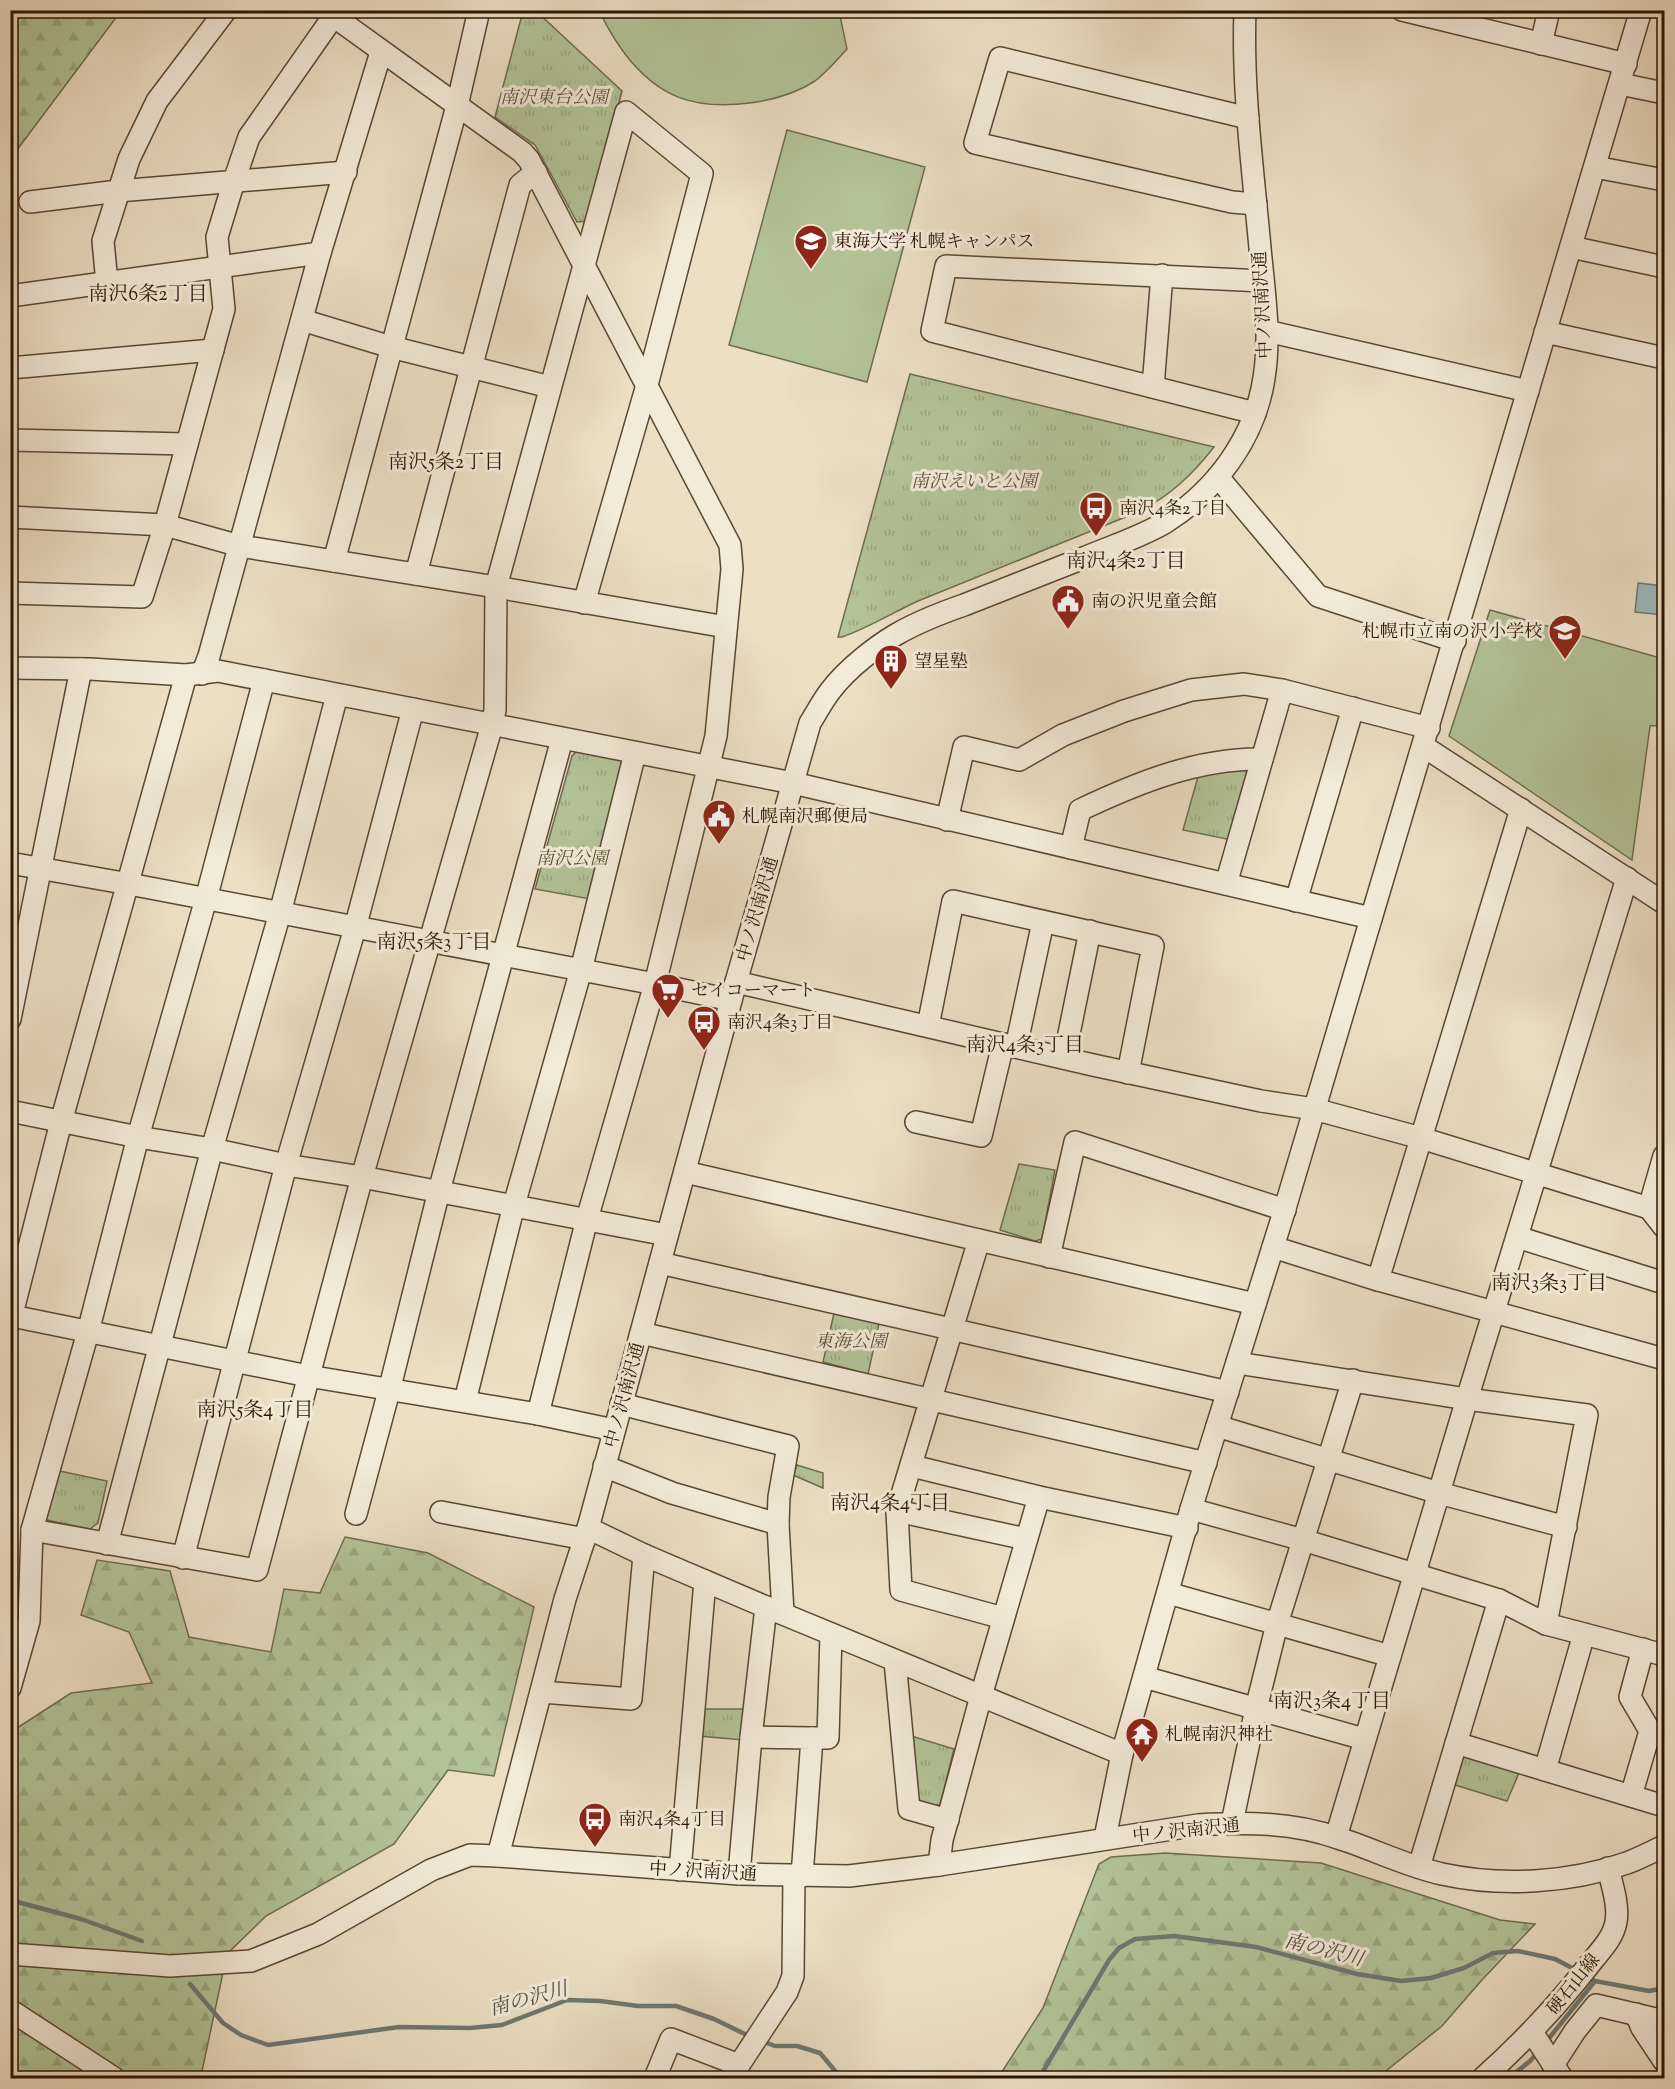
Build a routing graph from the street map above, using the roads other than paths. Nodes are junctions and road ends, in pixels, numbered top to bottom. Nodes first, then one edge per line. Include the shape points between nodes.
1 (226, 10) edge
2 (479, 10) edge
3 (1245, 10) edge
4 (1402, 10) edge
5 (1549, 10) edge
6 (1641, 10) edge
7 (329, 14) edge
8 (1541, 44) junction
9 (381, 52) junction
10 (1626, 63) junction
11 (1620, 84) junction
12 (1665, 93) edge
13 (457, 106) junction
14 (1248, 118) junction
15 (1596, 167) junction
16 (346, 172) junction
17 (536, 172) junction
18 (1665, 180) edge
19 (234, 181) junction
20 (118, 191) junction
21 (30, 202) dead end
22 (1256, 204) junction
23 (1571, 247) junction
24 (320, 253) junction
25 (584, 262) junction
26 (221, 267) junction
27 (1665, 267) edge
28 (1162, 275) junction
29 (1263, 280) junction
30 (107, 283) junction
31 (10, 296) edge
32 (302, 320) junction
33 (1267, 331) junction
34 (1545, 332) junction
35 (391, 346) junction
36 (213, 350) junction
37 (1665, 358) edge
38 (471, 367) junction
39 (10, 368) edge
40 (647, 385) junction
41 (550, 387) junction
42 (1153, 387) junction
43 (1528, 391) junction
44 (1255, 413) junction
45 (10, 440) edge
46 (187, 444) junction
47 (1218, 477) junction
48 (10, 517) edge
49 (165, 525) junction
50 (240, 546) junction
51 (334, 561) junction
52 (416, 574) junction
53 (496, 587) junction
54 (10, 593) edge
55 (584, 603) junction
56 (726, 627) junction
57 (1455, 641) junction
58 (10, 668) edge
59 (81, 669) junction
60 (194, 674) junction
61 (264, 680) junction
62 (1282, 690) junction
63 (337, 695) junction
64 (1353, 708) junction
65 (412, 709) junction
66 (492, 725) junction
67 (1426, 737) junction
68 (562, 738) junction
69 (635, 753) junction
70 (1262, 759) junction
71 (708, 767) junction
72 (793, 783) junction
73 (1521, 809) junction
74 (947, 820) junction
75 (1071, 849) junction
76 (10, 863) edge
77 (40, 868) junction
78 (1627, 878) junction
79 (129, 884) junction
80 (1226, 884) junction
81 (206, 899) junction
82 (1296, 901) junction
83 (1665, 903) edge
84 (280, 913) junction
85 (1371, 918) junction
86 (1043, 922) junction
87 (355, 928) junction
88 (1090, 931) junction
89 (431, 942) junction
90 (504, 956) junction
91 (581, 970) junction
92 (655, 984) junction
93 (734, 991) junction
94 (10, 1019) edge
95 (928, 1026) junction
96 (1009, 1046) junction
97 (1064, 1058) junction
98 (1128, 1073) junction
99 (1314, 1109) junction
100 (10, 1110) edge
101 (61, 1122) junction
102 (916, 1122) dead end
103 (138, 1137) junction
104 (1421, 1138) junction
105 (212, 1149) junction
106 (1665, 1156) edge
107 (286, 1165) junction
108 (685, 1172) junction
109 (1537, 1173) junction
110 (362, 1177) junction
111 (439, 1191) junction
112 (514, 1205) junction
113 (1649, 1208) junction
114 (1285, 1210) junction
115 (587, 1219) junction
116 (1665, 1227) edge
117 (668, 1235) junction
118 (1517, 1237) junction
119 (979, 1240) junction
120 (1273, 1246) junction
121 (1049, 1257) junction
122 (660, 1263) junction
123 (1378, 1280) junction
124 (1665, 1283) edge
125 (1255, 1304) junction
126 (1494, 1312) junction
127 (11, 1319) edge
128 (952, 1328) junction
129 (88, 1332) junction
130 (641, 1333) junction
131 (161, 1346) junction
132 (1665, 1359) edge
133 (235, 1360) junction
134 (1237, 1363) junction
135 (308, 1376) junction
136 (1353, 1380) junction
137 (389, 1391) junction
138 (1228, 1392) junction
139 (932, 1399) junction
140 (1467, 1399) junction
141 (465, 1401) junction
142 (621, 1404) junction
143 (538, 1414) junction
144 (1217, 1425) junction
145 (614, 1430) junction
146 (1328, 1460) junction
147 (1206, 1463) junction
148 (604, 1466) junction
149 (912, 1466) junction
150 (1439, 1493) junction
151 (1039, 1497) junction
152 (897, 1511) junction
153 (441, 1512) dead end
154 (356, 1514) dead end
155 (1189, 1519) junction
156 (778, 1524) junction
157 (1566, 1527) junction
158 (32, 1530) junction
159 (586, 1534) junction
160 (1026, 1539) junction
161 (1303, 1540) junction
162 (107, 1544) junction
163 (644, 1555) junction
164 (183, 1558) junction
165 (1414, 1575) junction
166 (705, 1581) junction
167 (1168, 1593) junction
168 (1498, 1600) junction
169 (775, 1610) junction
170 (1004, 1618) junction
171 (1277, 1624) junction
172 (1546, 1624) junction
173 (831, 1634) junction
174 (1584, 1634) junction
175 (1643, 1649) junction
176 (1665, 1655) edge
177 (1390, 1656) junction
178 (895, 1661) junction
179 (1144, 1677) junction
180 (10, 1688) edge
181 (543, 1692) junction
182 (981, 1696) junction
183 (1256, 1708) junction
184 (751, 1737) junction
185 (812, 1738) junction
186 (1364, 1739) junction
187 (1456, 1743) junction
188 (1122, 1754) junction
189 (1545, 1770) junction
190 (1631, 1796) junction
191 (1665, 1806) edge
192 (948, 1820) junction
193 (1232, 1823) junction
194 (1336, 1837) junction
195 (1105, 1838) junction
196 (1665, 1846) edge
197 (498, 1856) junction
198 (939, 1865) junction
199 (1419, 1867) junction
200 (1608, 1868) junction
201 (680, 1870) junction
202 (739, 1874) junction
203 (798, 1876) junction
204 (10, 1954) edge
205 (10, 2010) edge
206 (1636, 2014) junction
207 (1665, 2021) edge
208 (1532, 2032) junction
209 (1665, 2061) edge
210 (1557, 2072) edge
211 (114, 2079) edge
212 (655, 2079) edge
213 (1483, 2079) edge

1 - 20 street via 157,101
2 - 13 street
3 - 14 street, 中ノ沢南沢通
4 - 8 street
5 - 8 street
6 - 10 street
7 - 9 street
7 - 19 street via 249,137
8 - 10 street
9 - 13 street
9 - 16 street
10 - 11 street
11 - 12 street
11 - 15 street
13 - 17 street via 522,152
13 - 35 street
14 - 22 street, 中ノ沢南沢通
14 - 22 street via 1000,58 975,143 1232,202
15 - 18 street
15 - 23 street
16 - 19 street
16 - 24 street
17 - 25 street
17 - 38 street via 520,185
19 - 20 street
19 - 26 street via 217,237
20 - 21 street
20 - 30 street via 103,241
22 - 29 street, 中ノ沢南沢通
23 - 27 street
23 - 34 street
24 - 26 street
24 - 32 street
25 - 40 street
25 - 40 street via 626,112 702,174
25 - 41 street
26 - 30 street
26 - 36 street via 224,309
28 - 29 street
28 - 42 street
28 - 42 street via 946,266 932,331
29 - 33 street, 中ノ沢南沢通
30 - 31 street
32 - 35 street
32 - 50 street
33 - 43 street
33 - 44 street, 中ノ沢南沢通 via 1264,380
34 - 37 street
34 - 43 street
35 - 38 street
35 - 51 street
36 - 39 street
36 - 46 street
38 - 41 street
38 - 52 street
40 - 55 street
40 - 56 street via 730,545 732,569
41 - 53 street
42 - 44 street
43 - 57 street
44 - 47 street, 中ノ沢南沢通 via 1239,447
45 - 46 street
46 - 49 street
47 - 57 street via 1318,596
47 - 72 street, 中ノ沢南沢通 via 1188,506 1142,534 923,621 879,646 832,689 810,723
48 - 49 street
49 - 50 street
49 - 54 street via 142,597
50 - 51 street
50 - 60 street via 209,656
51 - 52 street
52 - 53 street
53 - 55 street
53 - 66 street
55 - 56 street
56 - 71 street via 716,736
57 - 67 street
58 - 59 street
59 - 60 street
59 - 77 street
60 - 61 street via 218,671
60 - 79 street
61 - 63 street
61 - 81 street
62 - 64 street
62 - 70 street
62 - 74 street via 1244,684 1191,690 1064,735 1019,760 964,747
63 - 65 street
63 - 84 street
64 - 67 street
64 - 82 street
65 - 66 street
65 - 87 street
66 - 68 street
66 - 89 street
67 - 73 street
67 - 85 street
68 - 69 street
68 - 90 street
69 - 71 street
69 - 91 street
70 - 75 street via 1215,763 1124,789 1080,810
70 - 80 street
71 - 72 street
71 - 92 street
72 - 74 street
72 - 93 street, 中ノ沢南沢通
73 - 78 street
73 - 104 street
74 - 75 street
75 - 80 street
76 - 77 street
77 - 79 street
77 - 94 street
78 - 83 street
78 - 109 street
79 - 81 street
79 - 101 street
80 - 82 street
81 - 84 street
81 - 103 street
82 - 85 street
84 - 87 street
84 - 105 street
85 - 99 street
86 - 88 street
86 - 95 street via 953,901
86 - 96 street
87 - 89 street
87 - 107 street
88 - 97 street
88 - 98 street via 1153,946
89 - 90 street
89 - 110 street
90 - 91 street
90 - 111 street
91 - 92 street
91 - 112 street
92 - 93 street
92 - 115 street
93 - 95 street
93 - 108 street, 中ノ沢南沢通
95 - 96 street
96 - 97 street
96 - 102 street via 981,1136
97 - 98 street
98 - 99 street
99 - 104 street
99 - 114 street
100 - 101 street
101 - 103 street
101 - 127 street
103 - 105 street
103 - 129 street
104 - 109 street
104 - 123 street
105 - 107 street
105 - 131 street
106 - 113 street
107 - 110 street
107 - 133 street
108 - 117 street, 中ノ沢南沢通
108 - 119 street
109 - 113 street
109 - 118 street
110 - 111 street
110 - 135 street
111 - 112 street
111 - 137 street
112 - 115 street
112 - 141 street
113 - 116 street
114 - 120 street
114 - 121 street via 1075,1142
115 - 117 street
115 - 143 street
117 - 122 street, 中ノ沢南沢通
118 - 124 street
118 - 126 street
119 - 121 street
119 - 128 street
120 - 123 street
120 - 125 street
121 - 125 street
122 - 128 street
122 - 130 street, 中ノ沢南沢通
123 - 126 street
125 - 134 street
126 - 132 street
126 - 140 street
127 - 129 street
128 - 138 street
128 - 139 street
129 - 131 street
129 - 158 street
130 - 139 street
130 - 142 street, 中ノ沢南沢通
131 - 133 street
131 - 162 street
133 - 135 street
133 - 164 street
134 - 136 street
134 - 138 street
135 - 137 street
135 - 164 street via 257,1570
136 - 140 street
136 - 146 street
137 - 141 street
137 - 154 street
138 - 144 street
139 - 147 street
139 - 149 street
140 - 150 street
140 - 157 street via 1587,1415
141 - 143 street
142 - 145 street, 中ノ沢南沢通
142 - 156 street via 788,1446
143 - 145 street
144 - 146 street
144 - 147 street
145 - 148 street, 中ノ沢南沢通
146 - 150 street
146 - 161 street
147 - 155 street
148 - 156 street via 672,1493
148 - 159 street, 中ノ沢南沢通
149 - 151 street
149 - 152 street
150 - 157 street
150 - 165 street
151 - 155 street
151 - 160 street
152 - 160 street
152 - 170 street via 901,1590
153 - 159 street
155 - 161 street
155 - 167 street
156 - 169 street
157 - 172 street
158 - 162 street
158 - 180 street via 29,1621
159 - 163 street
159 - 181 street, 中ノ沢南沢通 via 565,1599
160 - 170 street
161 - 165 street
161 - 171 street
162 - 164 street
163 - 166 street
163 - 181 street via 631,1699
165 - 168 street
165 - 177 street
166 - 169 street
166 - 201 street
167 - 171 street
167 - 179 street
168 - 172 street
168 - 187 street
169 - 173 street
169 - 184 street
170 - 182 street
171 - 177 street
171 - 183 street
172 - 174 street
173 - 178 street
173 - 185 street via 828,1738
174 - 175 street
174 - 189 street
175 - 176 street
175 - 190 street via 1630,1697 1650,1731
177 - 186 street
178 - 182 street
178 - 192 street via 909,1809
179 - 183 street
179 - 188 street
181 - 197 street, 中ノ沢南沢通
182 - 188 street
182 - 192 street
183 - 186 street
183 - 193 street
184 - 185 street
184 - 202 street
185 - 203 street
186 - 194 street
187 - 189 street
187 - 199 street
188 - 195 street
189 - 190 street
190 - 191 street
192 - 198 street
193 - 194 street, 中ノ沢南沢通 via 1284,1825
193 - 195 street, 中ノ沢南沢通
194 - 199 street, 中ノ沢南沢通
195 - 198 street, 中ノ沢南沢通
196 - 200 street, 中ノ沢南沢通
197 - 201 street, 中ノ沢南沢通
197 - 204 street via 470,1855 431,1870 318,1934 251,1961 170,1966
198 - 203 street, 中ノ沢南沢通 via 849,1876
199 - 200 street, 中ノ沢南沢通 via 1495,1882 1550,1880
200 - 208 street, 硬石山線 via 1616,1908 1610,1938
201 - 202 street, 中ノ沢南沢通
202 - 203 street, 中ノ沢南沢通
203 - 212 street via 793,1976 787,1992 739,2064 671,2039
205 - 211 street
206 - 207 street
206 - 209 street
206 - 210 street via 1596,2005 1575,2031
208 - 210 street
208 - 213 street, 硬石山線

